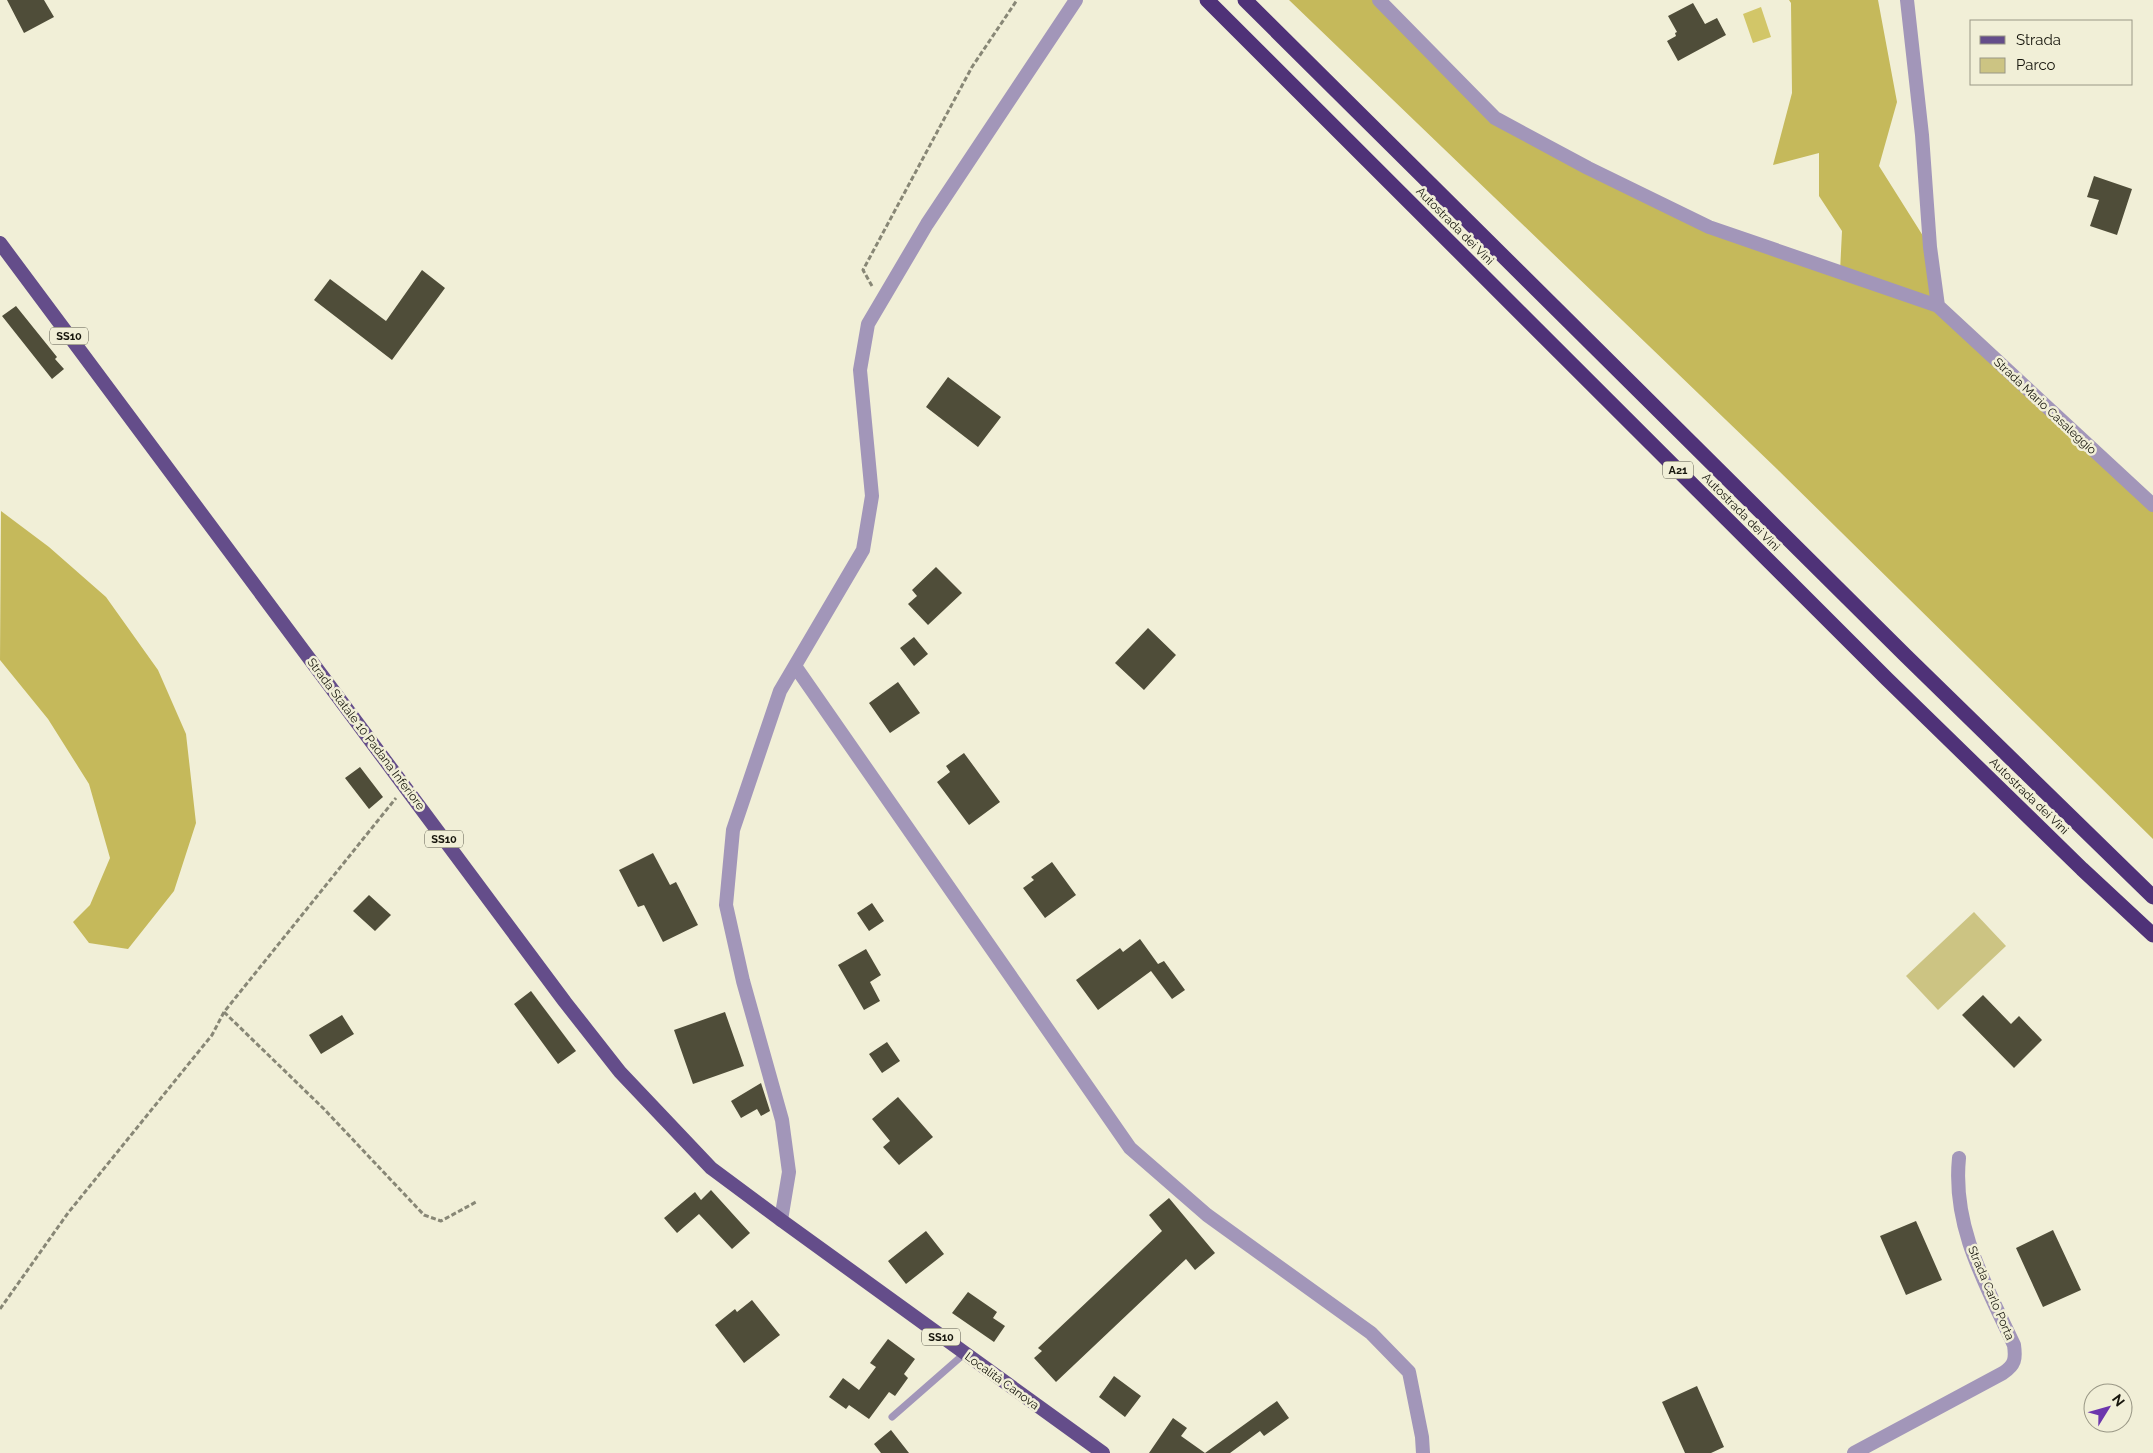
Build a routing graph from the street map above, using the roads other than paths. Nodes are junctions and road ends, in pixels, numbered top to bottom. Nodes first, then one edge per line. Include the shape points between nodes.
1 (1076, 0) edge
2 (1207, 0) edge
3 (1245, 0) edge
4 (1379, 0) edge
5 (1907, 0) edge
6 (0, 243) edge
7 (1938, 306) junction
8 (2153, 505) edge
9 (795, 666) junction
10 (2153, 896) edge
11 (2153, 934) edge
12 (1959, 1158) dead end
13 (781, 1220) junction
14 (964, 1354) junction
15 (892, 1417) dead end
16 (1103, 1453) edge
17 (1423, 1453) edge
18 (1854, 1453) edge

1 - 9 street via 927,224 868,324 860,370 872,496 863,550
2 - 11 highway, Autostrada dei Vini / A21 via 1887,678
3 - 10 highway, Autostrada dei Vini / A21 via 1906,656
4 - 7 street via 1495,118 1709,227
5 - 7 street
6 - 13 main road, Strada Statale 10 Padana Inferiore / SS10 via 620,1072 711,1168
7 - 8 street, Strada Mario Casaleggio
9 - 13 street via 780,691 733,830 726,905 743,981 782,1120 789,1172
9 - 17 street via 1130,1148 1207,1215 1371,1333 1409,1372
12 - 18 street, Strada Carlo Porta via 1956,1183 1962,1221 1975,1262 2014,1345 2016,1359 2003,1373
13 - 14 main road, Località Canova / SS10
14 - 15 lane
14 - 16 main road, Località Canova / SS10

